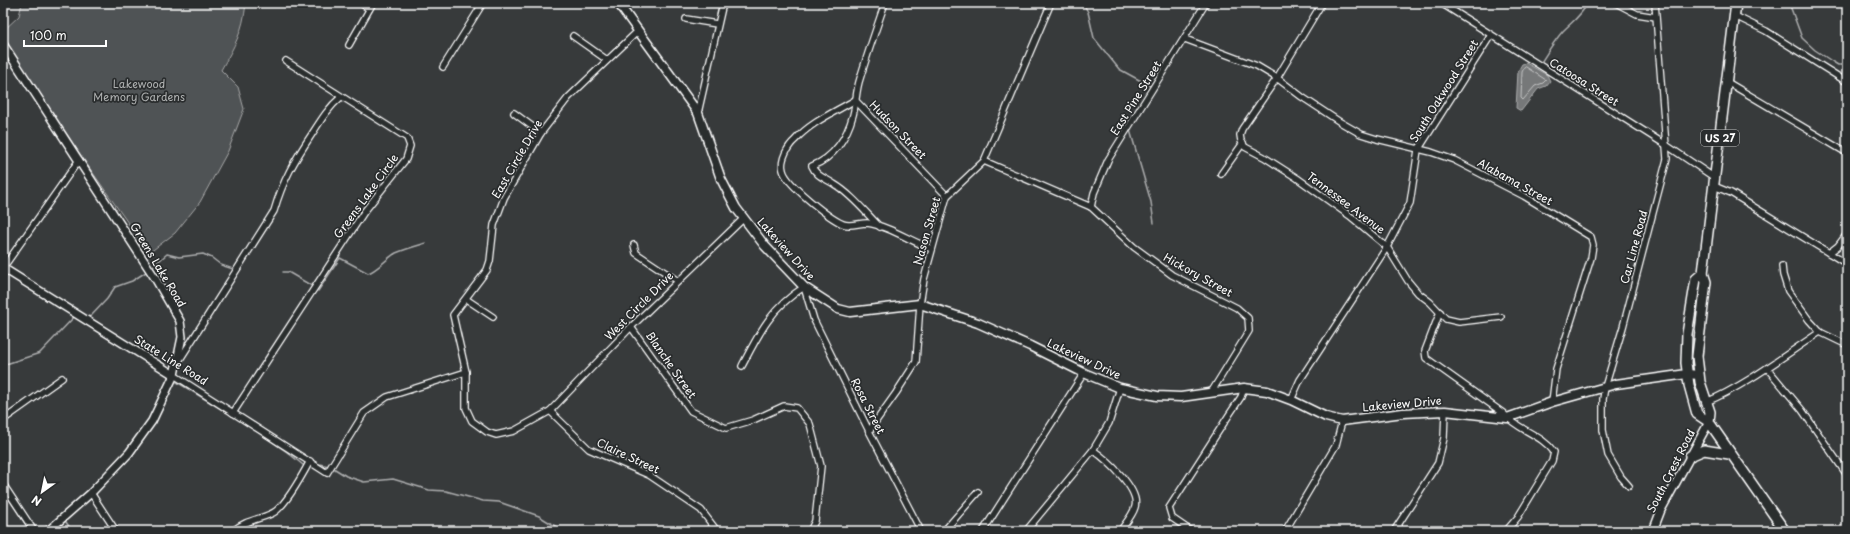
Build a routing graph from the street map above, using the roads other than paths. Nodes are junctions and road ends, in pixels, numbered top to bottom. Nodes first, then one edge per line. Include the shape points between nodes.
1 (361, 3) edge
2 (373, 3) edge
3 (483, 3) edge
4 (619, 3) edge
5 (723, 3) edge
6 (885, 3) edge
7 (1051, 3) edge
8 (1206, 3) edge
9 (1322, 3) edge
10 (1441, 3) edge
11 (1616, 3) edge
12 (1655, 3) edge
13 (1736, 3) edge
14 (369, 9) junction
15 (1735, 16) junction
16 (1656, 17) junction
17 (686, 19) dead end
18 (717, 24) junction
19 (638, 31) junction
20 (1491, 35) junction
21 (573, 36) dead end
22 (1185, 39) junction
23 (3, 44) edge
24 (349, 45) dead end
25 (607, 60) junction
26 (286, 61) dead end
27 (443, 67) dead end
28 (1277, 78) junction
29 (1727, 82) junction
30 (1847, 82) edge
31 (341, 97) junction
32 (855, 100) junction
33 (514, 113) dead end
34 (698, 113) junction
35 (541, 133) junction
36 (1243, 143) junction
37 (1666, 145) junction
38 (1418, 150) junction
39 (1847, 153) edge
40 (79, 160) junction
41 (984, 161) junction
42 (1221, 174) dead end
43 (1714, 182) junction
44 (947, 196) junction
45 (1092, 207) junction
46 (744, 218) junction
47 (881, 228) junction
48 (1847, 234) edge
49 (634, 245) dead end
50 (1387, 248) junction
51 (932, 249) junction
52 (1829, 253) junction
53 (1847, 264) edge
54 (1782, 266) dead end
55 (3, 268) edge
56 (1703, 274) junction
57 (678, 281) junction
58 (804, 288) junction
59 (466, 299) junction
60 (920, 304) junction
61 (1440, 312) junction
62 (494, 317) dead end
63 (1501, 317) dead end
64 (632, 327) junction
65 (1820, 332) junction
66 (1847, 345) edge
67 (176, 366) junction
68 (742, 366) dead end
69 (1767, 368) junction
70 (466, 372) junction
71 (1084, 373) junction
72 (1688, 374) junction
73 (174, 375) junction
74 (1699, 375) junction
75 (62, 378) dead end
76 (1605, 387) junction
77 (1120, 388) junction
78 (1244, 388) junction
79 (1212, 391) junction
80 (1291, 400) junction
81 (1552, 402) junction
82 (1706, 402) junction
83 (550, 411) junction
84 (1445, 411) junction
85 (234, 413) junction
86 (1507, 418) junction
87 (3, 420) edge
88 (1342, 422) junction
89 (1709, 422) junction
90 (869, 431) junction
91 (1093, 450) junction
92 (1730, 454) junction
93 (1690, 456) junction
94 (310, 461) junction
95 (1847, 475) edge
96 (3, 484) edge
97 (1629, 486) dead end
98 (91, 492) junction
99 (978, 492) dead end
100 (34, 531) edge
101 (48, 531) edge
102 (116, 531) edge
103 (233, 531) edge
104 (717, 531) edge
105 (810, 531) edge
106 (921, 531) edge
107 (944, 531) edge
108 (983, 531) edge
109 (1026, 531) edge
110 (1120, 531) edge
111 (1191, 531) edge
112 (1285, 531) edge
113 (1394, 531) edge
114 (1506, 531) edge
115 (1653, 531) edge
116 (1785, 531) edge

1 - 14 street
2 - 14 street
3 - 27 street
4 - 19 main road, Lakeview Drive
5 - 18 street
6 - 32 street, Hudson Street
7 - 41 street, Nason Street
8 - 22 street, East Pine Street
9 - 28 street
10 - 20 street, Catoosa Street
11 - 16 street via 1637,14
12 - 16 street, Car Line Road
13 - 15 highway, US 27
14 - 24 street
15 - 29 highway, US 27
15 - 30 street via 1766,31
16 - 37 street, Car Line Road
17 - 18 street
18 - 34 street
19 - 25 street, East Circle Drive
19 - 34 main road, Lakeview Drive
20 - 37 street, Catoosa Street
20 - 38 street, South Oakwood Street
21 - 25 street
22 - 28 street, Alabama Street via 1257,66
22 - 45 street, East Pine Street via 1108,160 1094,193
23 - 40 street, Greens Lake Road
25 - 35 street, East Circle Drive via 568,98
26 - 31 street, Greens Lake Circle
28 - 36 street via 1242,128 1240,135
28 - 38 street, Alabama Street via 1351,129
29 - 39 street
29 - 43 highway, US 27
31 - 67 street via 330,107 292,163 274,211
31 - 85 street, Greens Lake Circle via 407,138 410,146 406,159 364,212
32 - 44 street, Hudson Street
32 - 47 street via 853,115 844,138 836,150 812,166 814,171 834,184
32 - 47 street via 807,128 785,153 782,169 787,178 827,216 845,224 867,223
33 - 35 street
34 - 46 main road, Lakeview Drive via 721,179
35 - 59 street, East Circle Drive via 504,198 494,225 487,270
36 - 42 street
36 - 50 street, Tennessee Avenue via 1245,147 1276,164 1332,203
37 - 43 street, Catoosa Street
37 - 76 street, Car Line Road via 1667,159
38 - 50 street, South Oakwood Street via 1410,203
38 - 81 street, Alabama Street via 1454,160 1524,196 1591,237 1591,258 1556,369
40 - 55 street
40 - 67 street, Greens Lake Road via 155,278 180,322 182,337
41 - 44 street, Nason Street
41 - 45 street, Hickory Street
43 - 52 street, Catoosa Street
43 - 56 highway, US 27
44 - 51 street, Nason Street
45 - 79 street, Hickory Street via 1134,247 1160,266 1247,316 1249,332
46 - 57 street, West Circle Drive
46 - 58 main road, Lakeview Drive via 765,246
47 - 51 street
48 - 52 street
49 - 57 street via 636,253
50 - 61 street, Tennessee Avenue via 1408,281
50 - 80 street, South Oakwood Street via 1300,380
51 - 60 street, Nason Street
52 - 53 street, Catoosa Street
54 - 65 street via 1788,291
55 - 73 street, State Line Road
56 - 72 highway, US 27 via 1696,279 1687,334
56 - 74 highway, US 27 via 1706,282 1698,346
57 - 64 street, West Circle Drive
58 - 60 main road, Lakeview Drive via 838,309 850,312
58 - 68 street via 791,295 770,315
58 - 90 street, Rosa Street via 814,320
59 - 62 street
59 - 70 street, East Circle Drive via 453,315
60 - 71 main road, Lakeview Drive via 978,323
60 - 90 street, Nason Street via 916,362
61 - 63 street, Tennessee Avenue via 1446,319 1459,322
61 - 86 street via 1425,351 1426,358
64 - 83 street, West Circle Drive
64 - 105 street, Blanche Street via 691,411 726,428 753,420 784,406 797,408 810,424 820,466 815,521
65 - 66 street
65 - 69 street
67 - 73 street, Greens Lake Road
69 - 82 street
69 - 95 street via 1802,410
70 - 83 street, East Circle Drive via 466,408 472,421 487,432 496,435 514,432
70 - 94 street, State Line Road via 386,397 364,413 327,473
71 - 77 main road, Lakeview Drive
71 - 108 street
72 - 74 main road, Lakeview Drive
72 - 76 main road, Lakeview Drive
72 - 89 highway, US 27 via 1697,414
73 - 85 street, State Line Road
73 - 98 street, Greens Lake Road via 152,421 129,453
74 - 82 highway, US 27
75 - 87 street
76 - 81 main road, Lakeview Drive
76 - 97 street, Car Line Road via 1605,444 1615,468
77 - 79 main road, Lakeview Drive via 1157,396 1182,396
77 - 91 street via 1110,423
78 - 79 main road, Lakeview Drive
78 - 80 main road, Lakeview Drive via 1267,391
78 - 111 street via 1237,403 1169,508 1172,518
80 - 88 main road, Lakeview Drive
81 - 86 main road, Lakeview Drive
82 - 89 highway, US 27 via 1710,412
83 - 104 street, Claire Street via 588,448 649,475 701,510
84 - 86 main road, Lakeview Drive
84 - 88 main road, Lakeview Drive via 1403,413
84 - 113 street via 1444,438 1438,464
85 - 94 street, State Line Road
86 - 114 street via 1542,440 1551,448 1554,456 1532,495
88 - 112 street via 1332,453
89 - 92 highway, US 27
89 - 93 street, South Crest Road
90 - 106 street, Rosa Street
91 - 109 street
91 - 110 street via 1121,476 1135,498 1134,511
92 - 93 highway via 1704,450
92 - 116 highway, US 27
93 - 115 street, South Crest Road via 1661,510
94 - 103 street via 276,511 253,519
96 - 100 street
98 - 101 street, Greens Lake Road
98 - 102 street
99 - 107 street

